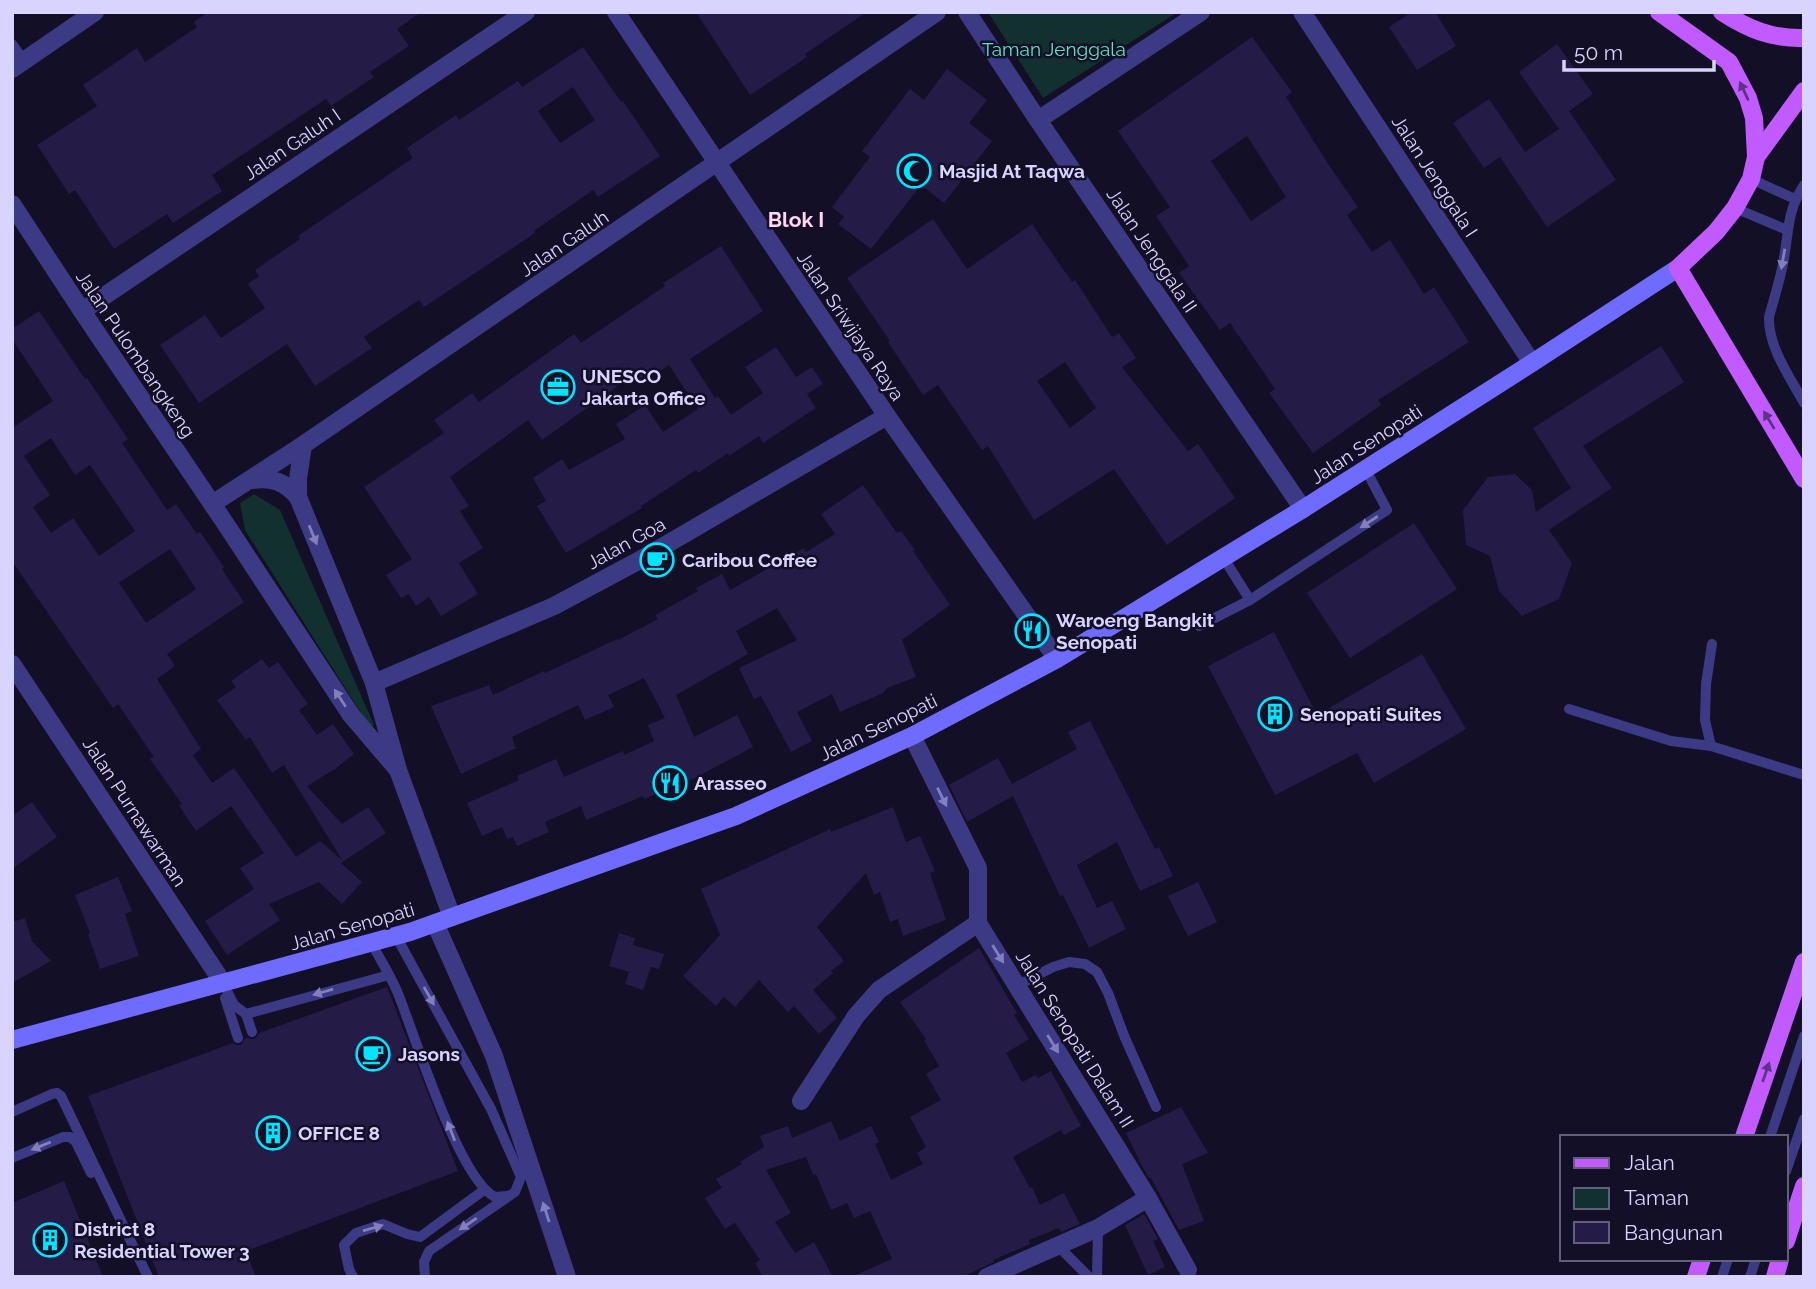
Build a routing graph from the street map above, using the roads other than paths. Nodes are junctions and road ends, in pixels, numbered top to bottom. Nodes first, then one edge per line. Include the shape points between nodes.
1 (96, 12) edge
2 (526, 12) edge
3 (616, 12) edge
4 (937, 12) edge
5 (967, 12) edge
6 (1201, 12) edge
7 (1302, 12) edge
8 (1659, 12) edge
9 (1722, 12) edge
10 (1804, 38) edge
11 (12, 44) edge
12 (18, 65) edge
13 (1804, 91) edge
14 (1038, 120) junction
15 (1756, 157) junction
16 (717, 164) junction
17 (1751, 179) junction
18 (1804, 185) edge
19 (1795, 200) junction
20 (12, 204) edge
21 (1735, 208) junction
22 (1787, 230) junction
23 (1678, 268) junction
24 (82, 311) junction
25 (1532, 363) junction
26 (1804, 403) edge
27 (887, 416) junction
28 (303, 445) junction
29 (1366, 470) junction
30 (1804, 479) edge
31 (249, 481) junction
32 (298, 497) junction
33 (212, 504) junction
34 (1303, 509) junction
35 (227, 526) junction
36 (1223, 558) junction
37 (1250, 600) junction
38 (1199, 626) dead end
39 (1712, 644) dead end
40 (1057, 659) junction
41 (12, 664) edge
42 (374, 683) junction
43 (1569, 709) dead end
44 (388, 730) junction
45 (912, 736) junction
46 (370, 738) junction
47 (1711, 746) junction
48 (398, 770) junction
49 (1804, 775) edge
50 (444, 920) junction
51 (978, 923) junction
52 (396, 936) junction
53 (372, 944) junction
54 (1804, 962) edge
55 (388, 975) junction
56 (222, 984) junction
57 (1018, 985) junction
58 (246, 1014) junction
59 (252, 1032) dead end
60 (1804, 1036) edge
61 (238, 1038) dead end
62 (12, 1040) edge
63 (801, 1101) dead end
64 (1156, 1107) dead end
65 (12, 1112) edge
66 (1804, 1119) edge
67 (1745, 1135) edge
68 (1771, 1135) edge
69 (12, 1158) edge
70 (1788, 1165) edge
71 (1803, 1189) edge
72 (484, 1190) junction
73 (515, 1192) junction
74 (1148, 1198) junction
75 (1098, 1228) junction
76 (1788, 1235) edge
77 (1058, 1246) junction
78 (1188, 1270) dead end
79 (142, 1277) edge
80 (148, 1277) edge
81 (353, 1277) edge
82 (425, 1277) edge
83 (567, 1277) edge
84 (987, 1277) edge
85 (1089, 1277) edge
86 (1097, 1277) edge

1 - 12 street
2 - 24 street, Jalan Galuh I
3 - 16 street, Jalan Sriwijaya Raya
4 - 16 street, Jalan Galuh
5 - 14 street, Jalan Jenggala II
6 - 14 street
7 - 25 street, Jalan Jenggala I
15 -> 8 main road via 1754,118 1729,62
9 - 10 main road via 1765,35
11 - 12 lane
13 - 15 main road
14 - 34 street, Jalan Jenggala II
15 - 17 main road
16 - 27 street, Jalan Sriwijaya Raya
16 - 28 street, Jalan Galuh
17 - 19 lane
17 - 21 main road
18 - 19 lane
19 - 22 lane
20 - 24 street, Jalan Pulombangkeng
21 - 22 lane
21 - 23 main road
22 -> 26 lane via 1769,327 1776,351
23 - 25 main road, Jalan Senopati
30 -> 23 main road
24 - 33 street, Jalan Pulombangkeng
25 - 29 main road, Jalan Senopati
27 - 40 street, Jalan Sriwijaya Raya
27 - 42 street, Jalan Goa via 554,606
28 - 31 street, Jalan Galuh
28 - 32 street, Jalan Pulombangkeng
29 - 34 main road, Jalan Senopati
29 -> 37 lane via 1387,510
31 - 32 street via 276,480
31 - 33 street, Jalan Galuh
31 - 35 street via 231,499
32 -> 42 street, Jalan Pulombangkeng
33 - 35 street, Jalan Pulombangkeng
34 - 36 main road, Jalan Senopati
46 -> 35 street, Jalan Pulombangkeng
36 - 37 lane
36 - 40 main road, Jalan Senopati
37 - 38 lane
39 - 47 lane via 1705,720
40 - 45 main road, Jalan Senopati
41 - 56 street, Jalan Purnawarman
42 - 44 street, Jalan Pulombangkeng
43 - 47 lane via 1671,741
44 - 46 street via 377,739
44 - 48 street, Jalan Pulombangkeng
45 - 50 main road, Jalan Senopati via 736,816
45 -> 51 street via 978,868
46 - 48 street, Jalan Pulombangkeng
47 - 49 lane
48 - 50 street, Jalan Pulombangkeng
50 - 52 main road, Jalan Senopati
83 -> 50 street, Jalan Pulombangkeng
51 -> 57 street, Jalan Senopati Dalam II
51 - 63 street via 879,990 856,1016
52 - 53 main road, Jalan Senopati
52 -> 73 lane via 491,1109 520,1177
53 - 55 lane
53 - 56 main road, Jalan Senopati
67 -> 54 main road
55 -> 58 lane
72 -> 55 lane via 456,1145
56 - 58 lane via 233,1005
56 - 61 lane
56 - 62 main road, Jalan Senopati
57 - 64 lane via 1069,962 1097,972
57 -> 74 street, Jalan Senopati Dalam II
58 - 59 lane
60 - 68 lane
65 - 80 lane via 57,1093 61,1096
66 - 70 lane
79 -> 69 lane via 76,1142 63,1137
71 - 76 main road
72 - 73 lane via 495,1198
81 -> 72 lane via 344,1245 356,1233 383,1224 420,1237
73 -> 82 lane via 429,1251
74 - 75 street
74 - 78 street, Jalan Senopati Dalam II
75 - 77 street
75 - 86 lane
77 - 84 street
77 - 85 lane

